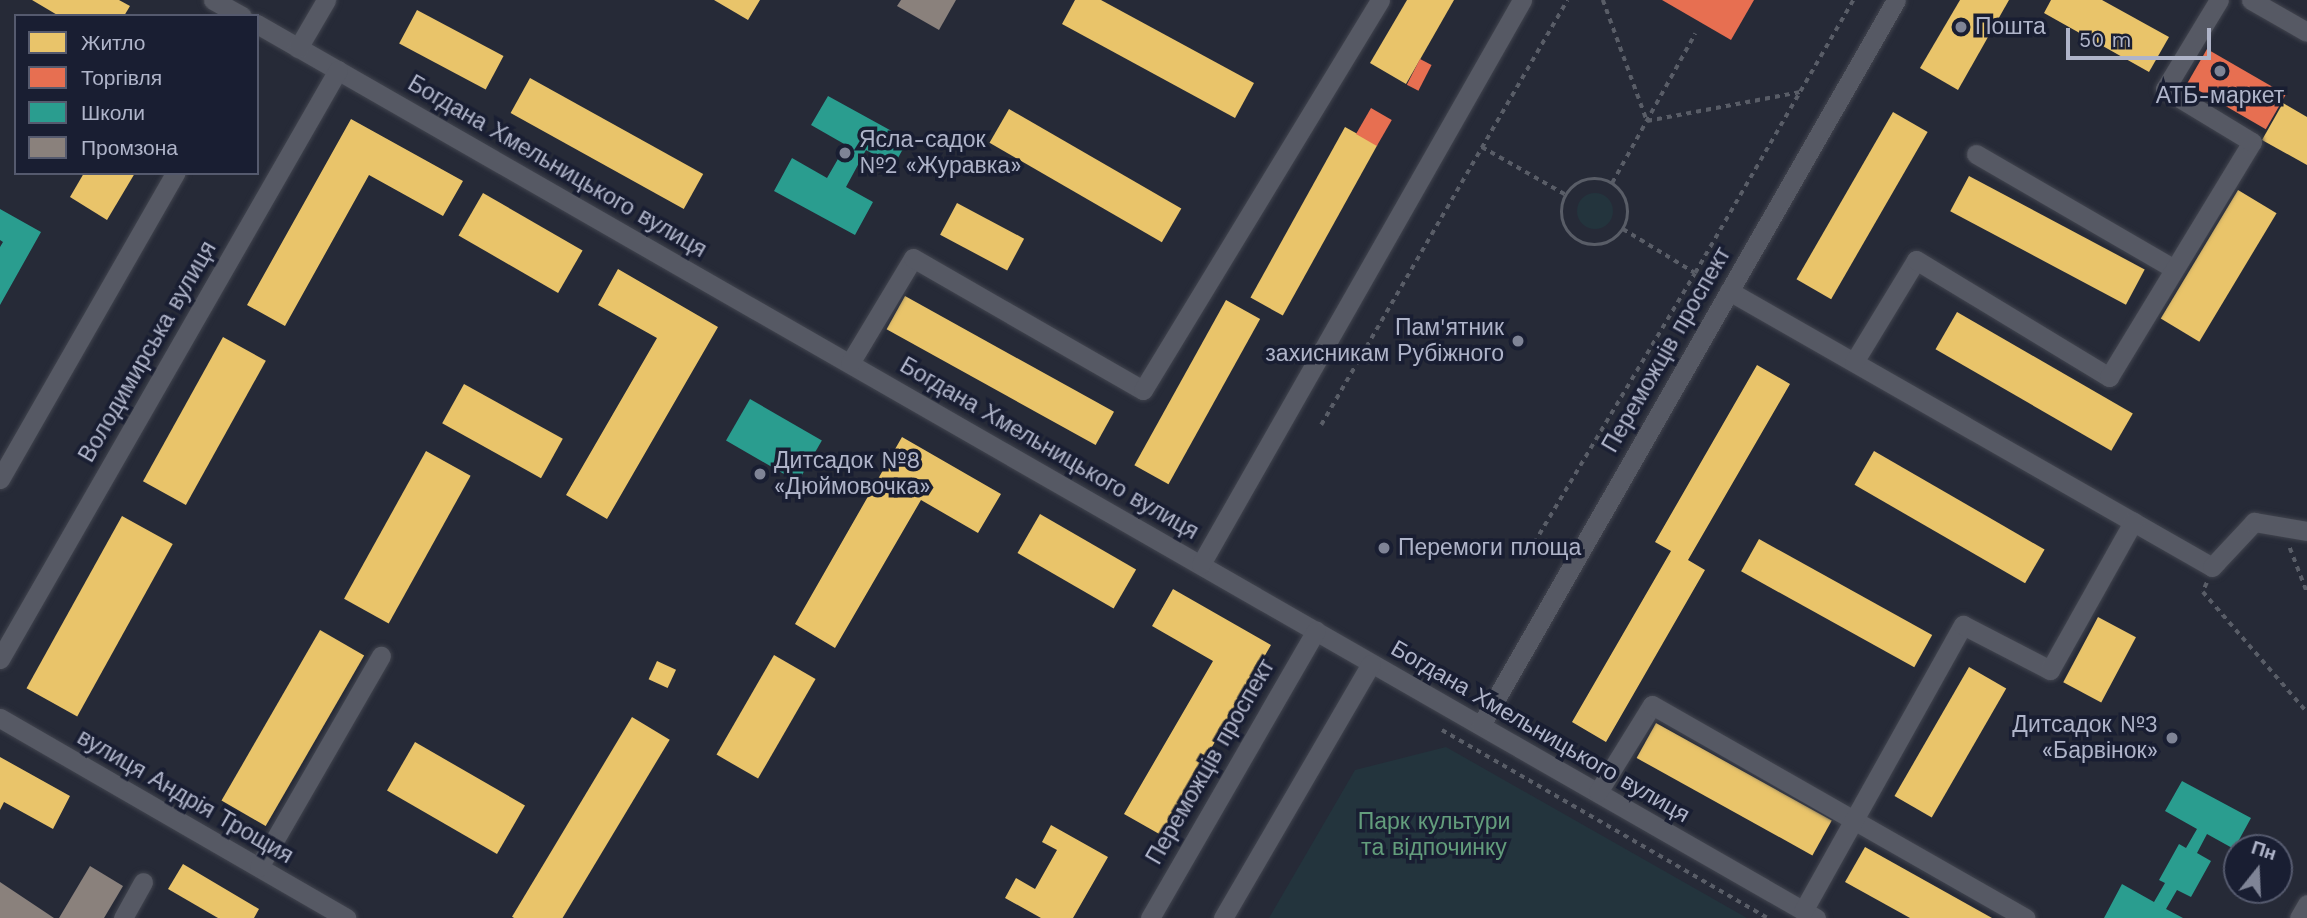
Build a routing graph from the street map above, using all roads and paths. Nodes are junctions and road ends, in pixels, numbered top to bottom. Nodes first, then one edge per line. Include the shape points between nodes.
1 (213, 0) edge
2 (326, 0) edge
3 (1380, 0) edge
4 (1522, 0) edge
5 (1567, 0) edge
6 (1603, 0) edge
7 (1853, 0) edge
8 (1896, 0) edge
9 (2219, 0) edge
10 (2251, 0) edge
11 (238, 14) edge
12 (259, 28) edge
13 (2307, 32) edge
14 (1695, 34) dead end
15 (298, 48) junction
16 (338, 70) junction
17 (1800, 92) junction
18 (1647, 121) junction
19 (1482, 147) junction
20 (1976, 153) dead end
21 (174, 175) edge
22 (1612, 183) junction
23 (1566, 195) junction
24 (1623, 229) junction
25 (2174, 269) junction
26 (1695, 273) junction
27 (1729, 291) junction
28 (1854, 362) junction
29 (850, 363) junction
30 (1321, 425) dead end
31 (0, 479) edge
32 (2133, 522) junction
33 (2282, 527) junction
34 (2307, 531) edge
35 (1534, 543) dead end
36 (1200, 564) junction
37 (2212, 567) junction
38 (2307, 592) edge
39 (1317, 630) junction
40 (381, 656) dead end
41 (0, 659) edge
42 (1371, 664) junction
43 (2307, 712) edge
44 (0, 718) edge
45 (1481, 725) junction
46 (1442, 730) dead end
47 (1598, 792) junction
48 (1855, 822) junction
49 (259, 867) junction
50 (143, 883) dead end
51 (2307, 904) edge
52 (1810, 915) edge
53 (128, 916) edge
54 (343, 917) edge
55 (1150, 918) edge
56 (1223, 918) edge
57 (1767, 918) edge
58 (2026, 918) edge
59 (2299, 918) edge

1 - 11 street
2 - 15 street
3 - 29 street via 1143,390 913,258
4 - 36 street
5 - 19 path
6 - 18 path
7 - 17 path
8 - 27 street, Переможців проспект
9 - 25 street via 2165,89 2252,142
10 - 13 street
12 - 15 street, Богдана Хмельницького вулиця
14 - 18 path
15 - 16 street, Богдана Хмельницького вулиця
16 - 29 street, Богдана Хмельницького вулиця
16 - 41 street, Володимирська вулиця
17 - 18 path
17 - 26 path
18 - 22 path
19 - 23 path
19 - 30 path
20 - 25 street
21 - 31 street
22 - 23 path via 1582,181
22 - 24 path via 1629,211
23 - 24 path via 1565,225 1580,241 1602,244
24 - 26 path
25 - 28 street via 2109,377 1916,260
26 - 35 path
27 - 28 street
27 - 45 street, Переможців проспект
28 - 32 street
29 - 36 street, Богдана Хмельницького вулиця
32 - 37 street
32 - 48 street via 2050,670 1962,625
33 - 34 street
33 - 37 street via 2254,522
33 - 38 path
36 - 39 street, Богдана Хмельницького вулиця
37 - 43 path via 2203,592
39 - 42 street, Богдана Хмельницького вулиця
39 - 55 street, Переможців проспект
40 - 49 street
42 - 45 street, Богдана Хмельницького вулиця
42 - 56 street
44 - 49 street, вулиця Андрія Трощия
45 - 47 street, Богдана Хмельницького вулиця
46 - 57 path
47 - 48 street via 1652,705
47 - 52 street, Богдана Хмельницького вулиця
48 - 52 street
48 - 58 street
49 - 54 street, вулиця Андрія Трощия
50 - 53 street
51 - 59 street

